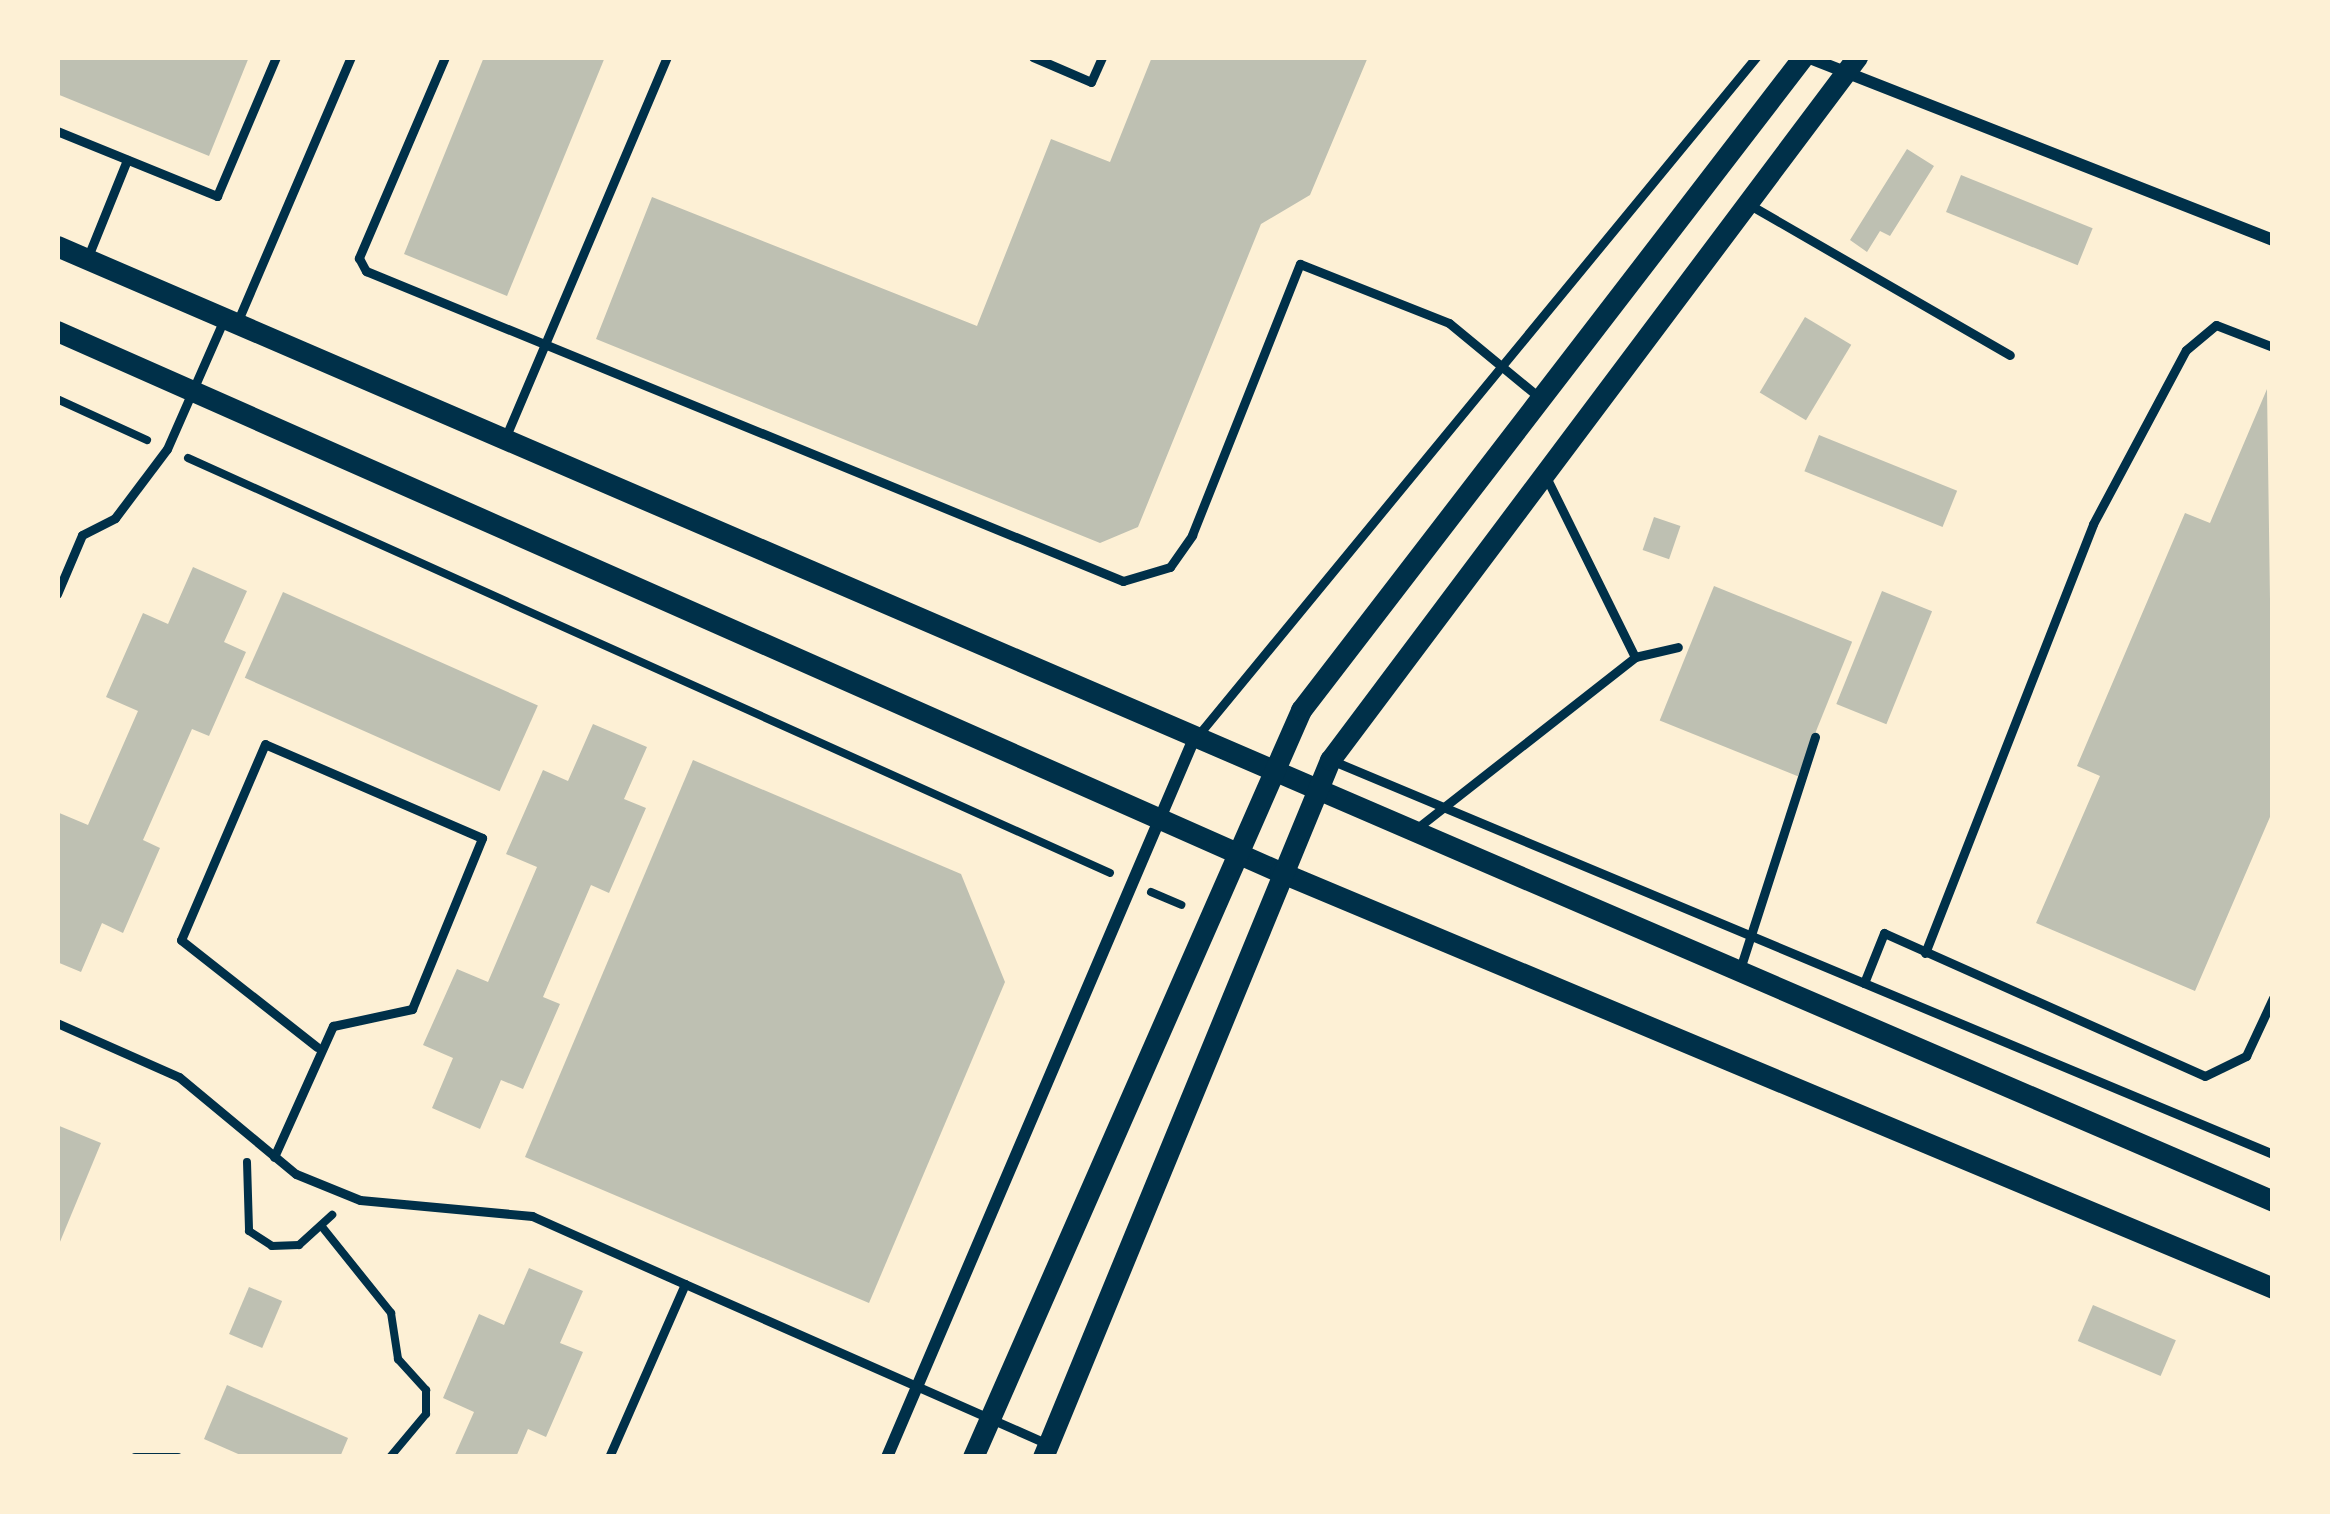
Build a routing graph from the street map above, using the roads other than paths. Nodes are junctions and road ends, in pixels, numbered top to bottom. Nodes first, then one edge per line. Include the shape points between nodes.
1 (276, 57) edge
2 (351, 57) edge
3 (445, 57) edge
4 (667, 57) edge
5 (1033, 57) edge
6 (1102, 57) edge
7 (1756, 57) edge
8 (1805, 57) edge
9 (1851, 65) edge
10 (57, 131) edge
11 (127, 160) junction
12 (1750, 205) junction
13 (2273, 241) edge
14 (57, 246) edge
15 (87, 259) junction
16 (230, 322) junction
17 (57, 331) edge
18 (545, 346) junction
19 (2273, 347) edge
20 (2010, 355) dead end
21 (1501, 366) junction
22 (193, 391) junction
23 (1540, 398) junction
24 (504, 441) junction
25 (1546, 477) junction
26 (57, 594) edge
27 (1678, 647) dead end
28 (1636, 657) junction
29 (1815, 737) dead end
30 (1193, 741) junction
31 (1330, 760) junction
32 (1267, 775) junction
33 (1315, 795) junction
34 (1444, 807) junction
35 (1161, 817) junction
36 (1408, 834) junction
37 (1233, 849) junction
38 (1280, 872) junction
39 (1753, 936) junction
40 (1925, 952) junction
41 (1738, 974) junction
42 (1864, 983) junction
43 (2273, 998) edge
44 (57, 1023) edge
45 (317, 1048) junction
46 (2273, 1154) edge
47 (274, 1156) junction
48 (2273, 1201) edge
49 (685, 1284) junction
50 (2273, 1288) edge
51 (917, 1387) junction
52 (989, 1418) junction
53 (1046, 1451) edge
54 (609, 1457) edge
55 (887, 1457) edge
56 (973, 1457) edge

1 - 11 lane via 217,196
2 - 16 lane
3 - 18 lane via 359,258 366,271
4 - 18 lane
5 - 6 lane via 1091,82
7 - 21 lane
8 - 9 street
8 - 23 street
9 - 12 street
9 - 13 street
10 - 11 lane
11 - 15 lane
12 - 20 lane
12 - 25 street
14 - 15 street
15 - 16 street
16 - 22 lane
16 - 24 street
17 - 22 street
18 - 21 lane via 1123,581 1170,567 1192,536 1300,264 1448,323
18 - 24 lane
19 - 40 lane via 2216,325 2186,350 2093,524
21 - 23 lane
21 - 30 lane
22 - 26 lane via 167,449 115,518 82,535
22 - 35 street
23 - 32 street via 1301,710
24 - 30 street
25 - 28 lane
25 - 31 street
27 - 28 lane
28 - 34 lane
29 - 39 lane
30 - 32 street
30 - 35 street
31 - 33 street
31 - 34 lane
32 - 33 street
32 - 37 street
33 - 36 street
33 - 38 street
34 - 36 lane
34 - 39 lane
35 - 37 street
35 - 51 street
36 - 41 street
37 - 38 street
37 - 52 street
38 - 50 street
38 - 53 street
39 - 41 lane
39 - 42 lane
40 - 42 lane via 1884,933
40 - 43 lane via 2193,1076 2246,1056
41 - 48 street
42 - 46 lane
44 - 47 lane via 179,1077
45 - 45 lane via 181,940 266,744 482,838 412,1009 333,1026
45 - 47 lane
47 - 49 lane via 346,1194 442,1214 532,1216
49 - 51 lane
49 - 54 lane
51 - 52 lane
51 - 55 street
52 - 53 lane
52 - 56 street

